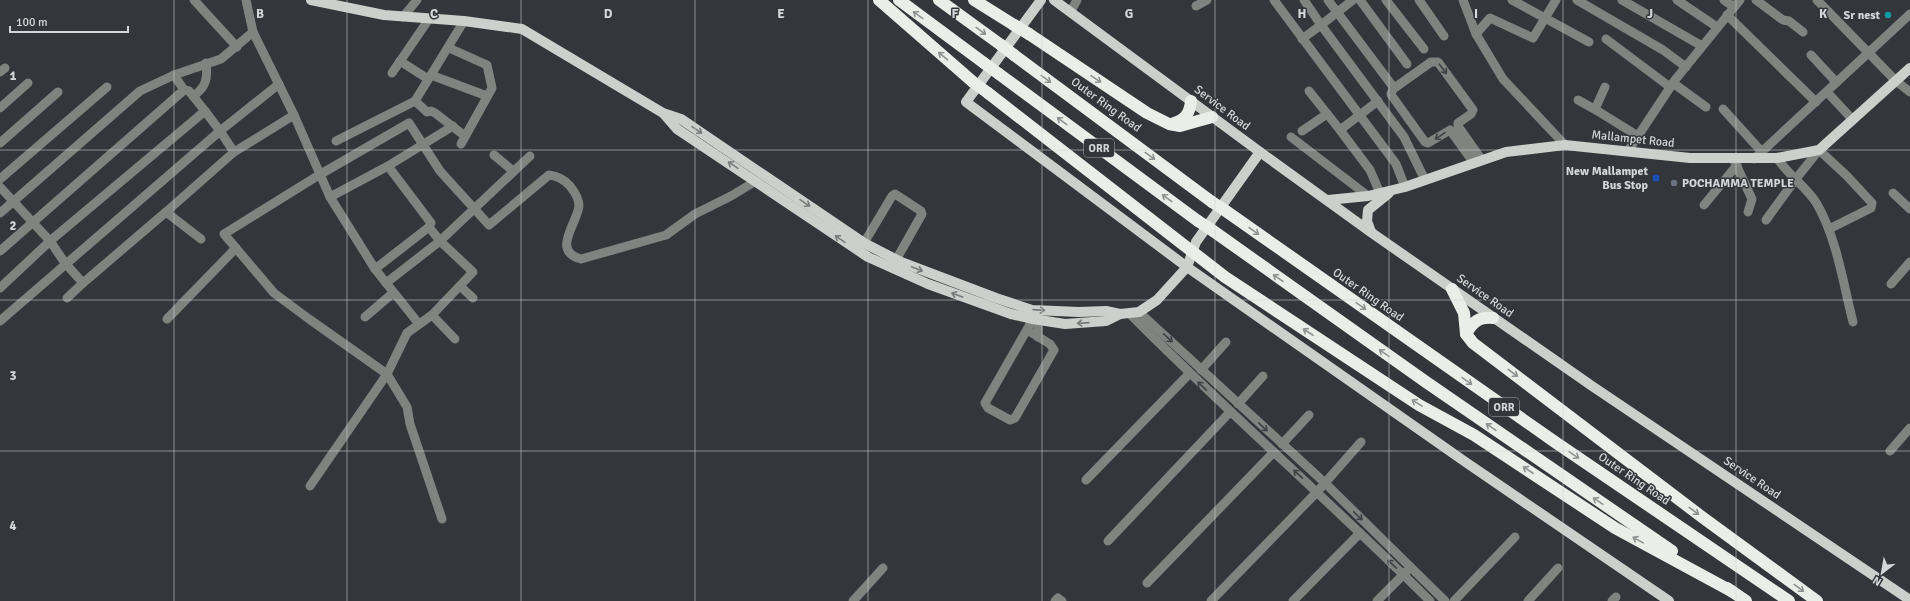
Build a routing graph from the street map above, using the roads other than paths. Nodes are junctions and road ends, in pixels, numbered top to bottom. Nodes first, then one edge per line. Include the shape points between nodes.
1 (194, 0) edge
2 (246, 0) edge
3 (311, 0) edge
4 (417, 0) edge
5 (879, 0) edge
6 (899, 0) edge
7 (939, 0) edge
8 (974, 0) edge
9 (1041, 0) edge
10 (1054, 0) edge
11 (1077, 0) edge
12 (1207, 0) edge
13 (1274, 0) edge
14 (1304, 0) edge
15 (1328, 0) edge
16 (1353, 0) edge
17 (1360, 0) edge
18 (1386, 0) edge
19 (1419, 0) edge
20 (1463, 0) edge
21 (1512, 0) edge
22 (1556, 0) edge
23 (1577, 0) edge
24 (1622, 0) edge
25 (1677, 0) edge
26 (1724, 0) edge
27 (1756, 0) edge
28 (1817, 0) edge
29 (330, 2) edge
30 (1737, 4) edge
31 (1196, 6) dead end
32 (1071, 11) junction
33 (1337, 12) junction
34 (1910, 14) edge
35 (1727, 15) junction
36 (403, 17) junction
37 (1546, 18) junction
38 (429, 19) junction
39 (464, 21) junction
40 (1321, 25) junction
41 (1717, 27) junction
42 (254, 32) junction
43 (1803, 32) dead end
44 (1476, 34) junction
45 (1444, 36) dead end
46 (1302, 39) junction
47 (1606, 39) dead end
48 (1589, 42) dead end
49 (1702, 46) junction
50 (237, 47) junction
51 (448, 48) junction
52 (1424, 49) dead end
53 (1869, 52) junction
54 (1811, 55) dead end
55 (400, 61) junction
56 (206, 63) junction
57 (1407, 64) dead end
58 (1686, 67) junction
59 (1910, 68) edge
60 (392, 73) dead end
61 (174, 75) junction
62 (430, 77) junction
63 (1896, 81) junction
64 (1836, 82) junction
65 (28, 83) dead end
66 (279, 84) junction
67 (1391, 84) dead end
68 (1672, 85) junction
69 (107, 87) dead end
70 (1605, 88) dead end
71 (184, 90) junction
72 (1309, 91) dead end
73 (58, 92) dead end
74 (1826, 92) junction
75 (1910, 92) edge
76 (193, 96) junction
77 (487, 96) junction
78 (1578, 100) dead end
79 (414, 101) junction
80 (1191, 101) junction
81 (1378, 101) junction
82 (1816, 102) junction
83 (1706, 107) dead end
84 (0, 108) edge
85 (1723, 109) dead end
86 (1596, 110) junction
87 (205, 111) junction
88 (663, 113) junction
89 (1327, 114) junction
90 (1358, 114) junction
91 (294, 115) junction
92 (1212, 116) junction
93 (1853, 120) junction
94 (1168, 124) junction
95 (453, 126) junction
96 (1340, 130) junction
97 (220, 131) junction
98 (1302, 131) dead end
99 (1638, 136) junction
100 (1291, 137) dead end
101 (336, 141) dead end
102 (0, 143) edge
103 (1565, 145) junction
104 (423, 146) junction
105 (1820, 150) junction
106 (1628, 151) junction
107 (234, 152) junction
108 (1260, 152) junction
109 (494, 155) dead end
110 (1758, 155) junction
111 (530, 156) dead end
112 (1777, 158) junction
113 (1478, 162) junction
114 (1735, 162) junction
115 (388, 166) junction
116 (513, 171) junction
117 (319, 175) junction
118 (0, 180) edge
119 (1425, 180) junction
120 (1795, 180) junction
121 (756, 181) junction
122 (0, 186) edge
123 (1405, 187) junction
124 (1394, 189) junction
125 (1380, 193) junction
126 (1893, 193) dead end
127 (1368, 196) junction
128 (330, 197) junction
129 (14, 200) junction
130 (1328, 200) junction
131 (1704, 205) dead end
132 (474, 208) junction
133 (1910, 209) edge
134 (166, 212) junction
135 (1748, 212) dead end
136 (0, 213) edge
137 (1766, 220) dead end
138 (32, 222) junction
139 (429, 227) junction
140 (1829, 229) junction
141 (1372, 232) junction
142 (201, 239) dead end
143 (50, 241) junction
144 (440, 241) junction
145 (864, 243) junction
146 (236, 248) junction
147 (0, 251) edge
148 (1192, 253) junction
149 (896, 260) junction
150 (1910, 262) edge
151 (65, 263) junction
152 (1187, 267) junction
153 (375, 269) junction
154 (83, 283) junction
155 (386, 284) junction
156 (1891, 284) dead end
157 (460, 286) junction
158 (0, 288) edge
159 (1452, 289) junction
160 (393, 293) junction
161 (67, 298) dead end
162 (473, 298) dead end
163 (1130, 313) junction
164 (432, 315) junction
165 (364, 317) dead end
166 (1493, 318) junction
167 (167, 319) dead end
168 (1035, 320) junction
169 (0, 321) edge
170 (1853, 322) dead end
171 (419, 324) junction
172 (1027, 330) junction
173 (1466, 334) junction
174 (1038, 337) junction
175 (455, 339) dead end
176 (1226, 342) dead end
177 (1202, 370) junction
178 (387, 374) junction
179 (1189, 374) junction
180 (1263, 376) dead end
181 (1238, 404) junction
182 (1230, 412) junction
183 (1308, 415) dead end
184 (1910, 428) edge
185 (1361, 442) dead end
186 (1282, 444) junction
187 (1890, 451) dead end
188 (1274, 452) junction
189 (1086, 480) dead end
190 (1325, 484) junction
191 (310, 486) dead end
192 (1317, 492) junction
193 (442, 519) dead end
194 (1360, 533) junction
195 (1515, 537) dead end
196 (1108, 541) dead end
197 (1411, 567) junction
198 (883, 568) dead end
199 (1558, 568) dead end
200 (1404, 575) junction
201 (1147, 583) dead end
202 (1733, 592) junction
203 (1910, 600) edge
204 (853, 601) edge
205 (1055, 601) edge
206 (1062, 601) edge
207 (1210, 601) edge
208 (1293, 601) edge
209 (1377, 601) edge
210 (1430, 601) edge
211 (1446, 601) edge
212 (1454, 601) edge
213 (1528, 601) edge
214 (1670, 601) edge
215 (1746, 601) edge
216 (1789, 601) edge
217 (1817, 601) edge

1 - 50 street
2 - 42 street
3 - 29 main road
4 - 36 street
148 -> 5 highway, bridge via 973,82
202 -> 6 highway, ORR, bridge via 1542,462 1198,221
7 -> 216 highway, Outer Ring Road / ORR, bridge via 1212,202 1555,442
8 -> 94 highway, bridge via 1147,113
9 - 152 main road via 966,102
10 - 32 main road, Service Road
11 - 32 street
12 - 31 street
13 - 46 street
14 - 40 street
15 - 33 street
16 - 33 street
17 - 57 street
18 - 52 street
19 - 45 street
20 - 44 street
21 - 37 street
22 - 37 street
23 - 58 street via 1663,50
24 - 49 street
25 - 41 street
26 - 30 street
27 - 43 street via 1783,20 1789,20
28 - 53 street
29 - 36 main road via 384,16
30 - 35 street
32 - 80 main road, Service Road
33 - 40 street
33 - 67 street
34 - 53 street
35 - 41 street
35 - 82 street
36 - 38 main road
37 - 44 street via 1533,38 1490,18
37 - 48 street
38 - 39 main road
38 - 55 street
39 - 51 street
39 - 88 main road via 522,29
40 - 46 street
40 - 81 street
41 - 49 street
42 - 50 street
42 - 66 street
44 - 103 street via 1503,79
46 - 90 street
47 - 68 street
49 - 58 street
50 - 56 street via 222,59
51 - 62 street
51 - 77 street via 487,65 492,88
53 - 63 street
53 - 64 street
54 - 64 street
55 - 60 street
55 - 62 street
56 - 61 street
56 - 76 street via 208,77 205,85
58 - 68 street
59 - 63 main road
61 - 71 street
61 - 129 street via 140,91
62 - 77 street
62 - 79 street
63 - 75 street
63 - 93 main road
64 - 74 street
65 - 84 street
66 - 91 street
66 - 97 street
68 - 83 street
68 - 99 street
69 - 118 street
70 - 86 street
71 - 76 street
71 - 138 street
72 - 89 street
73 - 102 street
74 - 82 street
74 - 93 street
76 - 87 street
77 - 95 street via 463,140
78 - 86 street
79 - 95 street via 427,112 435,112
79 - 101 street
80 - 92 main road, Service Road
80 - 94 highway via 1186,117
81 - 90 street
81 - 119 street via 1404,137
82 - 110 street
85 - 110 street
86 - 99 street
87 - 97 street
87 - 143 street
121 -> 88 main road via 677,128
88 -> 145 main road via 681,119
89 - 96 street
89 - 98 street
90 - 96 street
90 - 123 street via 1396,164
91 - 107 street
91 - 117 street
92 - 94 highway via 1180,126
92 - 108 main road, Service Road
93 - 105 main road
95 - 104 street
96 - 125 street via 1370,170
97 - 107 street
97 - 151 street
99 - 106 street
100 - 127 street
103 - 106 main road, Mallampet Road
103 - 113 main road, Mallampet Road via 1506,152
104 - 115 street
104 - 117 street via 409,123
104 - 132 street via 440,171
105 - 112 main road, Mallampet Road
105 - 120 street
105 - 140 street via 1872,203 1871,208
106 - 114 main road, Mallampet Road
107 - 134 street
108 - 130 main road, Service Road
108 - 148 main road via 1196,242
109 - 116 street
110 - 112 main road, Mallampet Road
110 - 114 main road, Mallampet Road
111 - 116 street
112 - 120 street
113 -> 113 street via 1450,130 1428,143 1425,142 1392,96 1393,89 1432,62 1438,62 1473,110 1458,123 1458,126
113 - 119 main road, Mallampet Road
114 - 131 street
114 - 135 street via 1752,199
115 - 128 street
115 - 139 street via 431,223
116 - 132 street
117 - 128 street
117 - 146 street via 224,234
119 - 123 main road, Mallampet Road
120 - 137 street
120 - 140 street via 1816,203
121 - 132 street via 694,214 666,235 581,259 573,257 568,252 567,244 579,205 575,192 564,180 555,175 548,175 489,225
168 -> 121 main road via 928,284 868,258
122 - 129 street
123 - 124 main road, Mallampet Road
124 - 125 main road, Mallampet Road
124 - 141 main road via 1368,210 1367,221
125 - 127 main road, Mallampet Road
126 - 133 street
127 - 130 main road, Mallampet Road
128 - 153 street
129 - 136 street
129 - 138 street
130 - 141 main road, Service Road
132 - 144 street
134 - 142 street
134 - 154 street
138 - 143 street
138 - 147 street
139 - 144 street
139 - 153 street
140 - 170 street
141 - 159 main road, Service Road
143 - 151 street
143 - 158 street
144 - 155 street
144 - 157 street via 473,272
145 - 149 main road
145 - 149 street via 895,194 922,214
146 - 167 street
146 - 178 street via 274,292
148 - 152 main road
202 -> 148 highway via 1616,528 1474,435 1419,405
149 -> 163 main road via 1032,310
150 - 156 street
151 - 154 street
151 - 169 street
152 - 163 main road via 1157,300
152 - 214 main road via 1458,457
153 - 155 street
154 - 161 street
155 - 160 street
157 - 162 street
157 - 164 street
159 - 166 main road, Service Road
159 - 173 highway via 1464,313
160 - 165 street
160 - 171 street
163 -> 168 main road via 1106,321 1065,324
163 -> 177 street
163 - 179 street
164 - 171 street
164 - 175 street
166 - 173 highway via 1483,317 1475,320
166 - 203 main road, Service Road
168 - 172 street
168 - 174 street
171 - 178 street via 407,333
172 - 174 street
172 - 174 street via 985,403 988,408 1007,420 1015,418 1053,352 1052,346
173 -> 217 highway via 1473,343
176 - 177 street
177 - 181 street
178 - 191 street
178 - 193 street via 407,407 410,424
182 -> 179 street
179 - 189 street
180 - 181 street
181 -> 186 street
182 - 188 street
182 - 196 street
183 - 186 street
184 - 187 street
185 - 190 street
186 - 190 street
192 -> 188 street
188 - 201 street
190 - 192 street
190 -> 197 street
192 - 194 street
192 - 207 street
200 -> 194 street
194 - 208 street
195 - 212 street
197 - 200 street
197 - 211 street
198 - 204 street
199 - 213 street
200 - 209 street
200 - 210 street
202 - 215 highway, ORR
205 - 206 street via 1058,598

